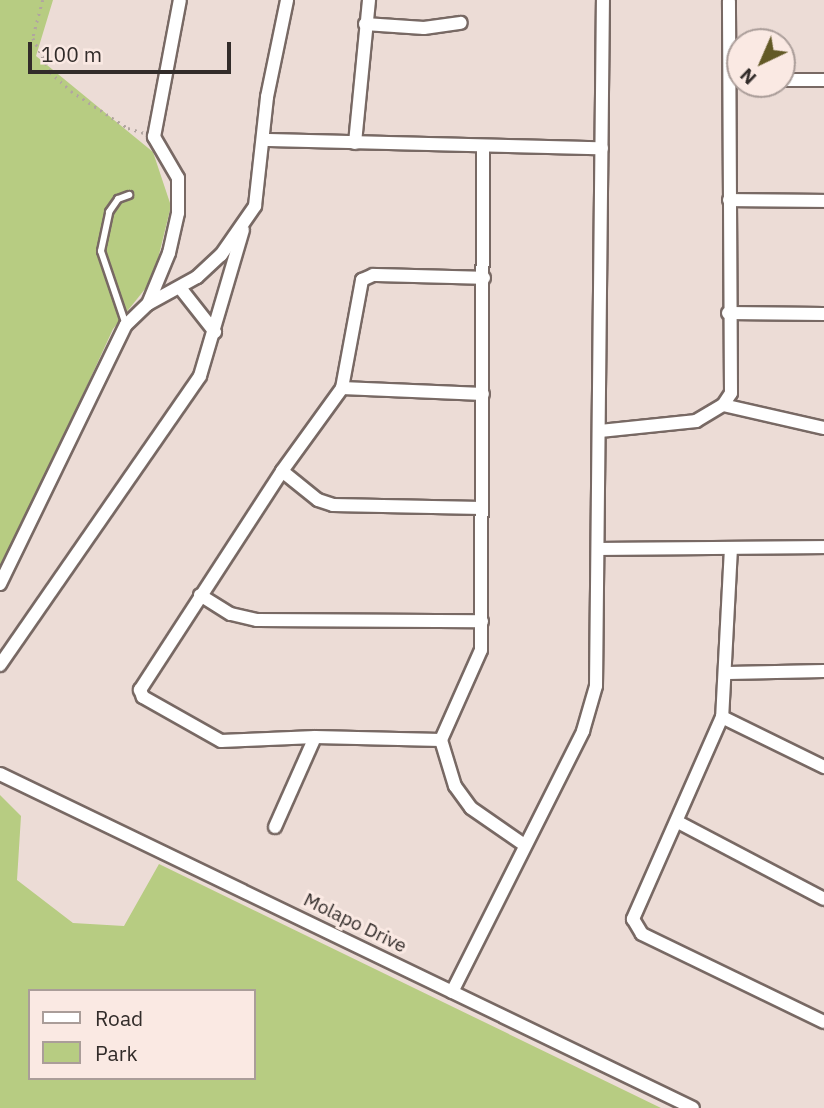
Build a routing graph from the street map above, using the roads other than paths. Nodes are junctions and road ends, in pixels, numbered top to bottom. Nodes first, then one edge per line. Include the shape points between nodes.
1 (180, 0) edge
2 (288, 0) edge
3 (369, 0) edge
4 (603, 0) edge
5 (729, 0) edge
6 (461, 23) dead end
7 (365, 24) junction
8 (731, 28) edge
9 (796, 80) edge
10 (824, 80) edge
11 (733, 98) edge
12 (265, 140) junction
13 (355, 143) junction
14 (484, 146) junction
15 (603, 148) junction
16 (129, 195) dead end
17 (729, 200) junction
18 (824, 201) edge
19 (244, 225) junction
20 (484, 278) junction
21 (181, 289) junction
22 (148, 304) junction
23 (728, 313) junction
24 (824, 314) edge
25 (126, 325) junction
26 (215, 332) junction
27 (342, 388) junction
28 (483, 394) junction
29 (723, 405) junction
30 (824, 428) edge
31 (600, 431) junction
32 (282, 471) junction
33 (482, 508) junction
34 (824, 547) edge
35 (731, 548) junction
36 (601, 549) junction
37 (0, 584) edge
38 (200, 594) junction
39 (482, 621) junction
40 (0, 665) edge
41 (824, 671) edge
42 (727, 673) junction
43 (722, 717) junction
44 (315, 737) junction
45 (441, 740) junction
46 (824, 767) edge
47 (0, 774) edge
48 (678, 822) junction
49 (275, 827) dead end
50 (523, 844) junction
51 (824, 899) edge
52 (452, 992) junction
53 (824, 1022) edge
54 (693, 1108) edge

1 - 22 street via 153,137 178,178 180,192 169,253
2 - 12 street via 267,97
3 - 7 street
4 - 15 street
5 - 8 street
6 - 7 street via 424,28
7 - 13 street
9 - 10 street
11 - 17 street
12 - 13 street
12 - 19 street via 254,206
13 - 14 street
14 - 15 street
14 - 20 street
15 - 31 street
16 - 25 lane via 118,199 109,212 101,251
17 - 18 street
17 - 23 street
19 - 21 street via 220,255
19 - 26 street
20 - 27 street via 365,278 357,290
20 - 28 street
21 - 22 street
21 - 26 street
22 - 25 street
23 - 24 street
23 - 29 street via 733,383
25 - 37 street
26 - 40 street via 200,376
27 - 28 street
27 - 32 street
28 - 33 street
29 - 30 street
29 - 31 street via 696,421
31 - 36 street
32 - 33 street via 318,500 333,505
32 - 38 street
33 - 39 street
34 - 35 street
35 - 36 street
35 - 42 street
36 - 50 street via 596,686 583,731
38 - 39 street via 231,614 257,620
38 - 44 street via 142,679 143,697 221,741
39 - 45 street via 476,668
41 - 42 street
42 - 43 street
43 - 46 street
43 - 48 street
44 - 45 street
44 - 49 street
45 - 50 street via 454,786 471,808
47 - 52 street, Molapo Drive
48 - 51 street
48 - 53 street via 635,910 636,928
50 - 52 street
52 - 54 street, Molapo Drive

